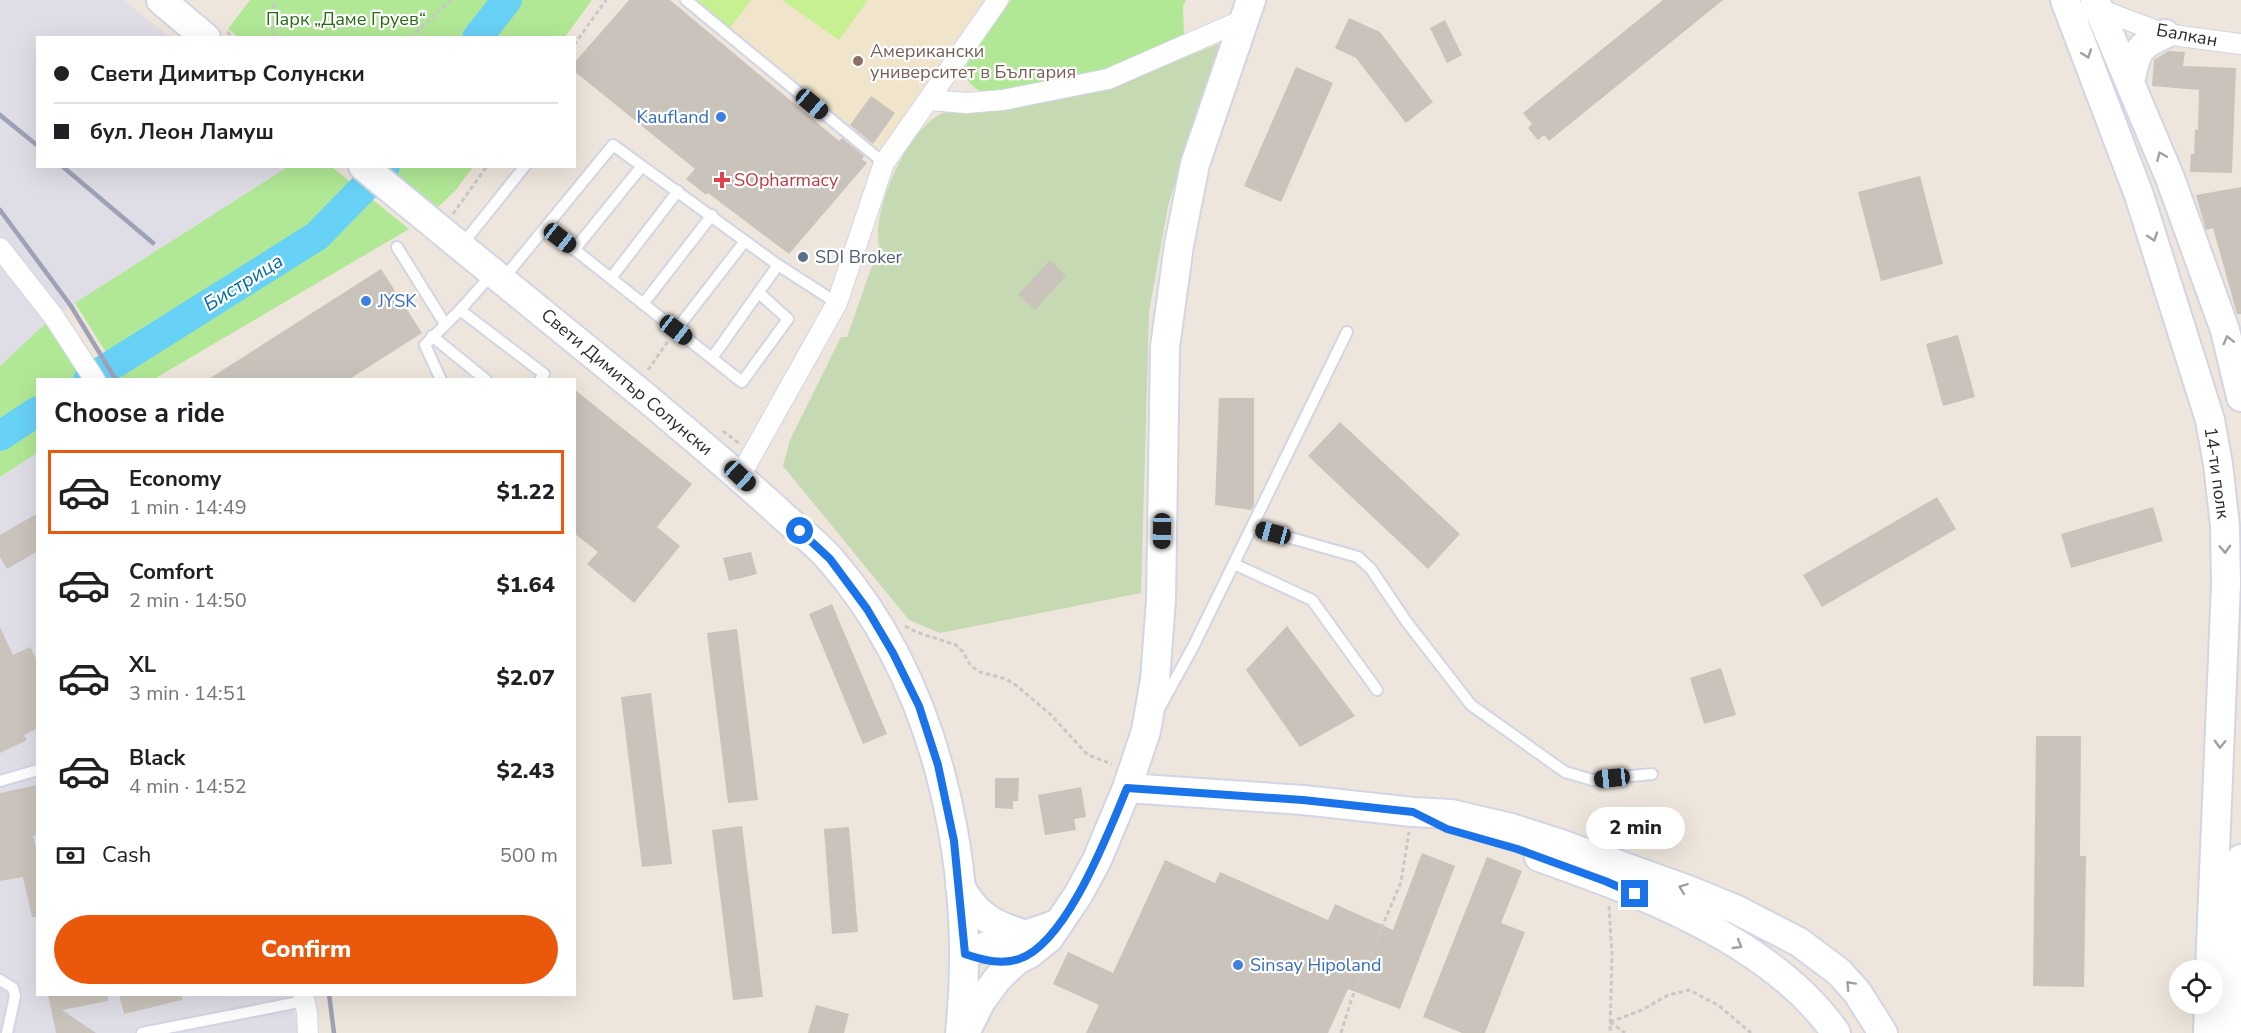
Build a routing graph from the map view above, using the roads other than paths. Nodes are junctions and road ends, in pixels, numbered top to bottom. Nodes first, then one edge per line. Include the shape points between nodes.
1 (161, 0) edge
2 (686, 0) edge
3 (998, 0) edge
4 (2098, 5) edge
5 (2069, 9) edge
6 (1247, 10) edge
7 (2165, 34) junction
8 (204, 36) edge
9 (2241, 44) edge
10 (2130, 83) junction
11 (929, 100) junction
12 (884, 163) junction
13 (642, 166) junction
14 (366, 168) edge
15 (523, 168) edge
16 (678, 191) junction
17 (712, 215) junction
18 (546, 227) junction
19 (745, 241) junction
20 (397, 247) dead end
21 (461, 247) junction
22 (0, 248) edge
23 (574, 250) junction
24 (778, 265) junction
25 (497, 276) junction
26 (611, 278) junction
27 (759, 292) junction
28 (837, 303) junction
29 (643, 304) junction
30 (460, 310) junction
31 (445, 324) junction
32 (676, 330) junction
33 (1347, 332) dead end
34 (432, 336) junction
35 (712, 358) junction
36 (94, 378) edge
37 (440, 378) edge
38 (484, 378) edge
39 (541, 378) edge
40 (2241, 397) edge
41 (746, 464) junction
42 (1251, 527) junction
43 (1233, 564) junction
44 (1377, 690) dead end
45 (1146, 731) junction
46 (36, 771) edge
47 (1652, 774) dead end
48 (1131, 780) junction
49 (0, 781) edge
50 (1413, 812) junction
51 (2241, 859) edge
52 (960, 886) junction
53 (1022, 947) junction
54 (965, 954) junction
55 (2210, 960) edge
56 (0, 980) edge
57 (303, 998) edge
58 (2209, 1014) edge
59 (170, 1030) edge
60 (8, 1033) edge
61 (142, 1033) edge
62 (308, 1033) edge
63 (960, 1033) edge
64 (965, 1033) edge
65 (1836, 1033) edge
66 (1883, 1033) edge
67 (2208, 1033) edge
68 (2232, 1033) edge

1 - 8 street
2 - 12 lane
3 - 11 street
4 - 5 street
4 - 7 street, Балкан
4 - 10 street
5 -> 55 street, 14-ти полк via 2168,281 2210,420 2218,464 2226,584
6 - 11 street via 1107,79 1003,100
6 - 45 street via 1194,164 1179,244 1165,347 1161,600 1155,680
7 - 9 street, Балкан
7 - 10 street via 2142,46
40 -> 10 street via 2225,330 2170,178
11 - 12 street
12 - 28 street
13 - 16 lane
13 - 18 lane via 613,146
13 - 23 lane
14 - 21 street, Свети Димитър Солунски via 434,217
15 - 21 lane
16 - 17 lane
16 - 26 lane
17 - 19 lane
17 - 29 lane
18 - 23 lane
18 - 25 lane
19 - 24 lane
19 - 32 lane
20 - 31 lane
21 - 25 street, Свети Димитър Солунски
22 - 36 street via 54,317
23 - 26 lane
24 - 27 lane
24 - 28 lane
25 - 30 lane
25 - 41 street, Свети Димитър Солунски
26 - 29 lane
27 - 35 lane
27 - 35 lane via 788,319 742,382
28 - 41 street
29 - 32 lane
30 - 31 lane
30 - 39 lane via 544,374
31 - 34 lane
32 - 35 lane
33 - 42 lane
34 - 37 lane via 424,345
34 - 38 lane
41 - 52 street, Свети Димитър Солунски via 830,559 893,653 919,706 938,765
42 - 43 lane
42 - 47 lane via 1358,557 1371,569 1471,705 1565,772 1592,780
43 - 44 lane via 1312,600
43 - 45 lane
45 - 48 street
46 - 49 lane
48 - 50 street
48 - 53 street via 1078,896 1049,938 1040,946
50 -> 65 street via 1447,829 1605,881 1698,923 1758,958 1805,995
66 -> 50 street via 1857,992 1830,965 1798,942 1737,910 1624,865 1511,828 1451,814
51 - 68 street
52 - 53 street via 970,904
52 - 54 street, Свети Димитър Солунски
53 - 54 street via 997,962
53 - 64 street via 981,1001
54 - 63 street, Свети Димитър Солунски
56 - 60 lane via 13,988 15,996
57 - 59 lane
57 - 62 street
58 - 67 street
59 - 61 lane

